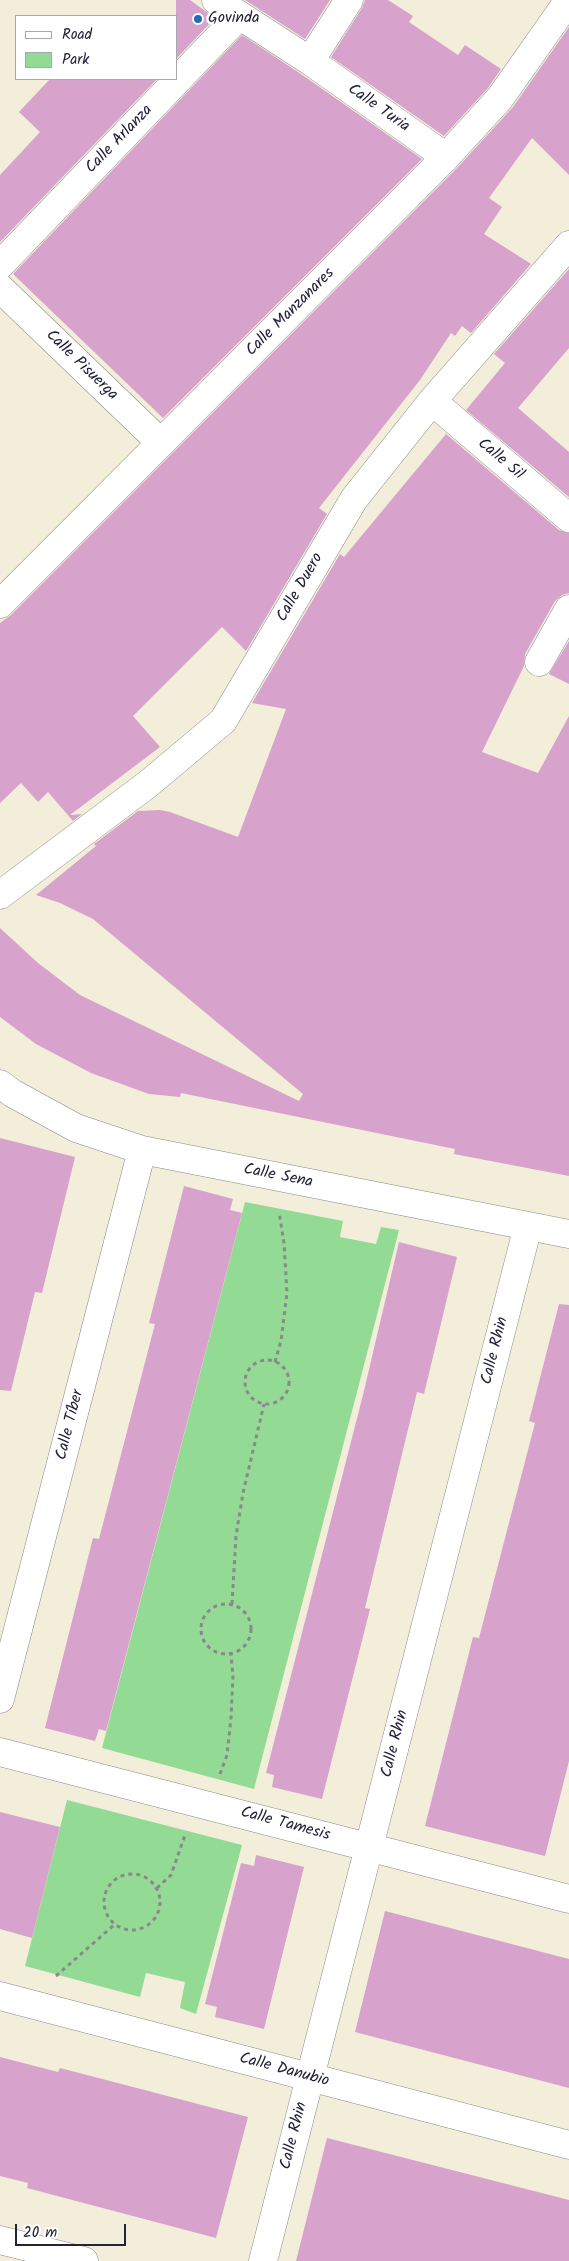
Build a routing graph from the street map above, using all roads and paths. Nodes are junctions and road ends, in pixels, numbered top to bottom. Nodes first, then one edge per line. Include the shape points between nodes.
1 (216, 0) edge
2 (349, 0) edge
3 (564, 7) dead end
4 (239, 16) junction
5 (310, 61) junction
6 (178, 80) edge
7 (178, 80) edge
8 (446, 157) junction
9 (569, 245) edge
10 (0, 265) edge
11 (0, 288) edge
12 (432, 401) junction
13 (161, 443) junction
14 (569, 518) edge
15 (0, 604) edge
16 (569, 609) edge
17 (539, 662) dead end
18 (0, 894) edge
19 (0, 1084) edge
20 (142, 1150) junction
21 (273, 1176) junction
22 (528, 1226) junction
23 (569, 1234) edge
24 (275, 1362) junction
25 (264, 1404) junction
26 (232, 1604) junction
27 (231, 1654) junction
28 (0, 1700) edge
29 (0, 1752) edge
30 (201, 1803) junction
31 (369, 1847) junction
32 (157, 1888) junction
33 (569, 1898) edge
34 (114, 1925) junction
35 (0, 1996) edge
36 (26, 2003) junction
37 (310, 2078) junction
38 (569, 2145) edge
39 (0, 2240) edge
40 (84, 2261) edge
41 (263, 2261) edge

1 - 4 street, Calle Turia
2 - 5 street
3 - 8 street, Calle Manzanares via 500,98
4 - 5 street, Calle Turia
4 - 7 street, Calle Arlanza
5 - 8 street, Calle Turia
6 - 10 street, Calle Arlanza
8 - 13 street, Calle Manzanares
9 - 12 street, Calle Duero
11 - 13 street, Calle Pisuerga
12 - 14 street, Calle Sil
12 - 18 street, Calle Duero via 354,499 223,721 148,784
13 - 15 street, Calle Manzanares
16 - 17 street
19 - 20 street, Calle Sena via 76,1128
20 - 21 street, Calle Sena
20 - 28 street, Calle Tíber
21 - 22 street, Calle Sena
21 - 24 path via 284,1243 287,1293
22 - 23 street, Calle Sena
22 - 31 street, Calle Rhin
24 - 25 path via 286,1371 289,1384 283,1397
24 - 25 path via 268,1360 254,1364 245,1376 246,1391 251,1398
25 - 26 path via 238,1527
26 - 27 path via 246,1614 251,1630 246,1646
26 - 27 path via 208,1610 200,1624 200,1633 208,1648
27 - 30 path via 233,1676 227,1755
29 - 30 street, Calle Tamesis
30 - 31 street, Calle Tamesis
30 - 32 path via 171,1875
31 - 33 street, Calle Tamesis
31 - 37 street, Calle Rhin
32 - 34 path via 160,1907 150,1924 132,1930
32 - 34 path via 144,1876 135,1873 110,1883 103,1900 108,1918
34 - 36 path
35 - 36 street, Calle Danubio
36 - 37 street, Calle Danubio
37 - 38 street, Calle Danubio
37 - 41 street, Calle Rhin
39 - 40 street

